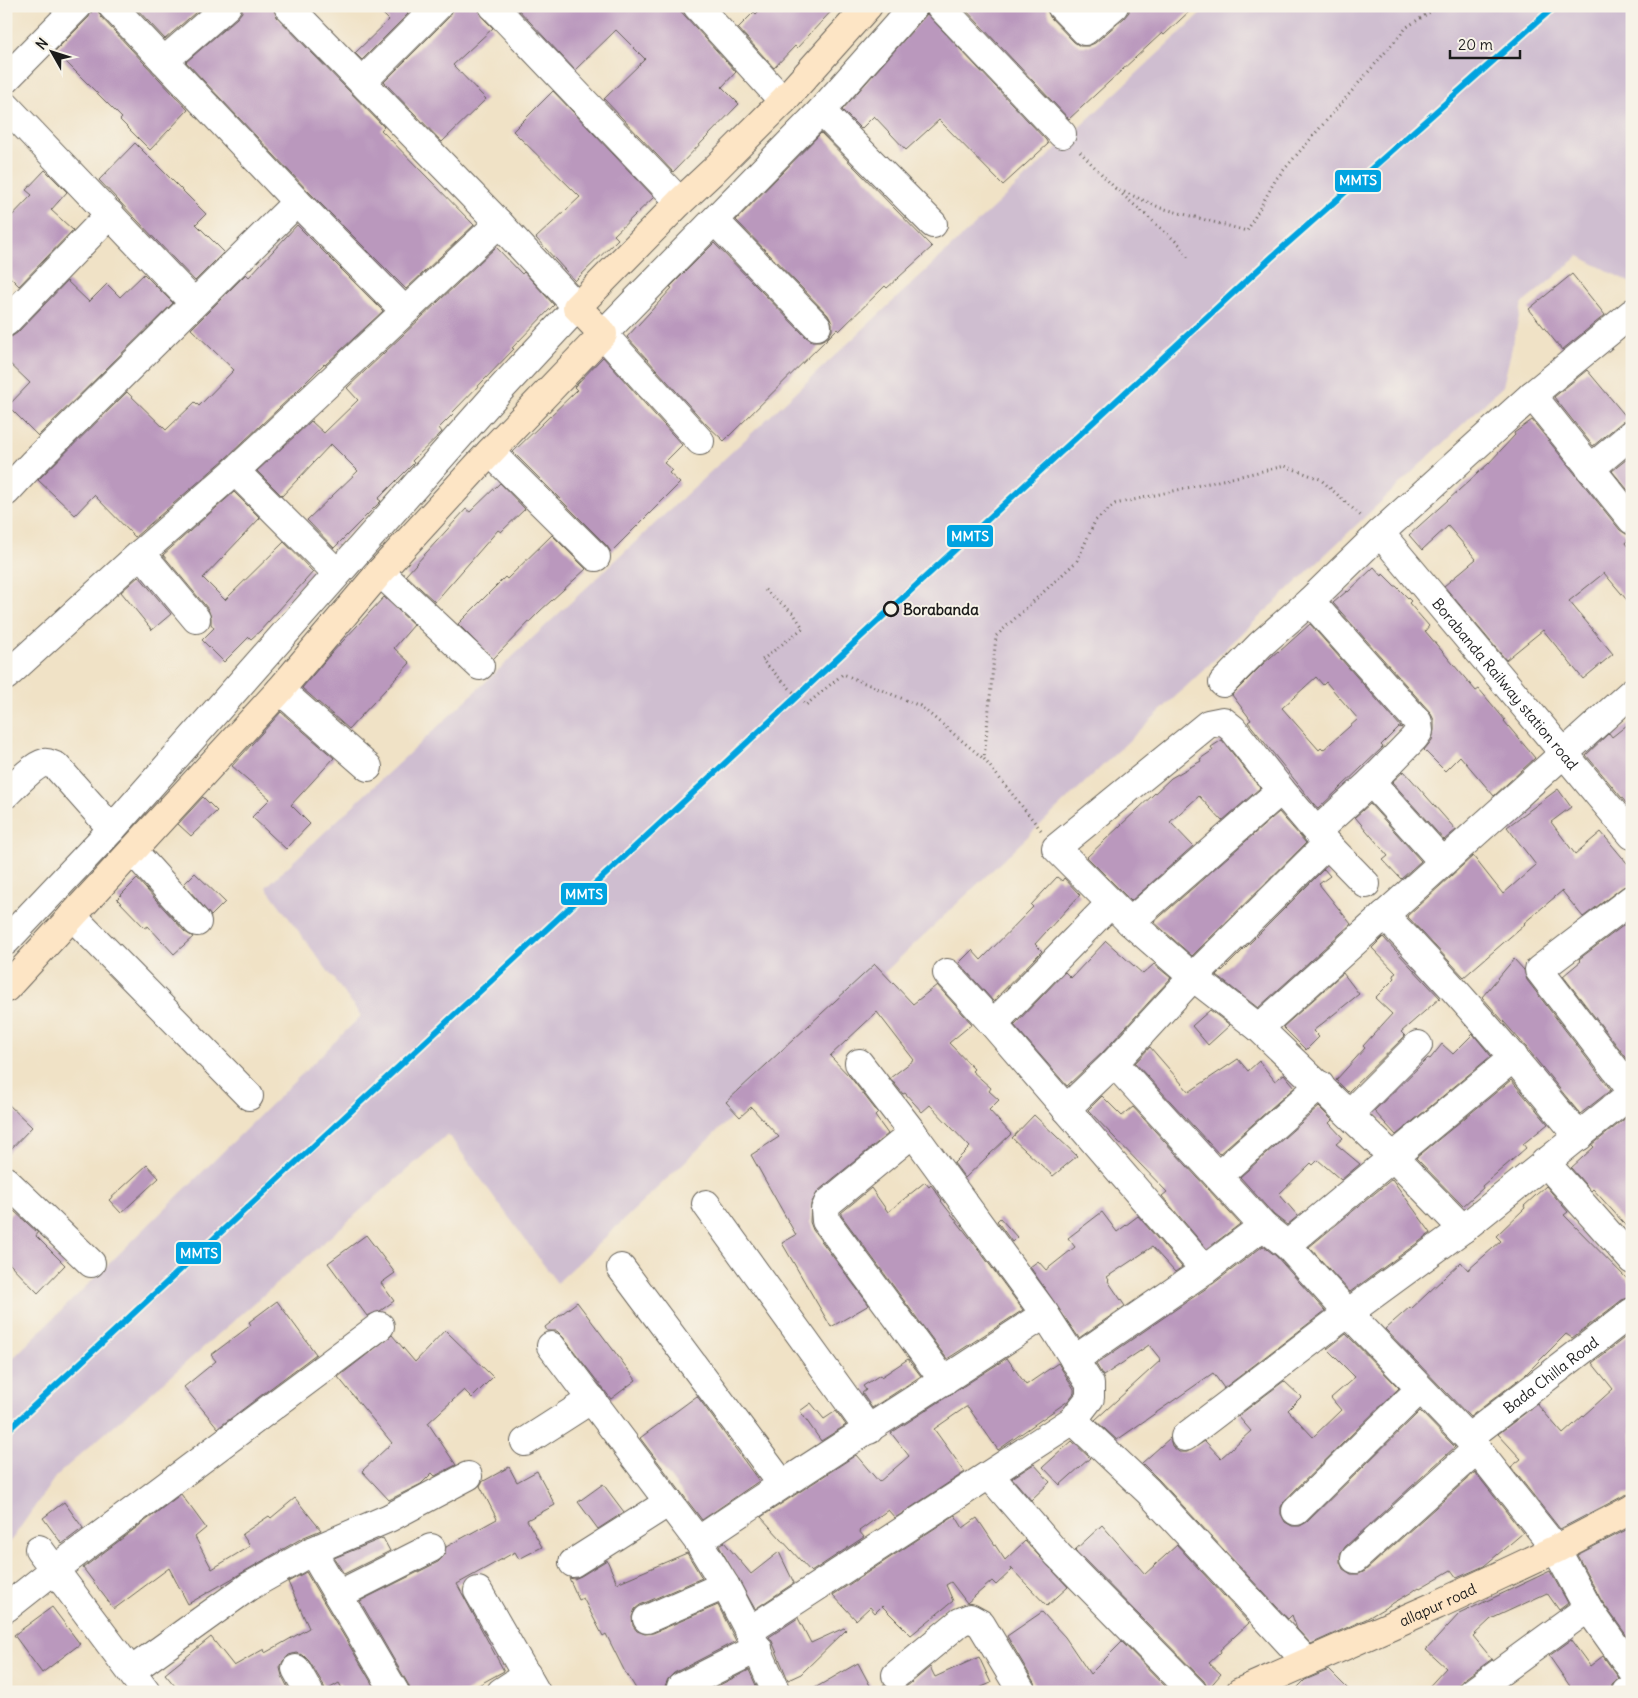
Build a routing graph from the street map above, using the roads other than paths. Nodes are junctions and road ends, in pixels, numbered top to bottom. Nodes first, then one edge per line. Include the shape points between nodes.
1 (78, 6) edge
2 (112, 6) edge
3 (227, 6) edge
4 (288, 6) edge
5 (438, 6) edge
6 (493, 6) edge
7 (697, 6) edge
8 (868, 6) edge
9 (914, 6) edge
10 (940, 6) edge
11 (1061, 6) edge
12 (1114, 6) edge
13 (164, 61) junction
14 (6, 79) edge
15 (362, 82) junction
16 (783, 101) junction
17 (6, 106) edge
18 (821, 111) junction
19 (1062, 134) road end
20 (297, 202) junction
21 (680, 202) junction
22 (110, 214) junction
23 (715, 221) junction
24 (499, 223) junction
25 (933, 224) dead end
26 (194, 303) junction
27 (577, 307) junction
28 (405, 311) junction
29 (1632, 313) edge
30 (6, 322) edge
31 (817, 326) dead end
32 (603, 334) junction
33 (1532, 395) junction
34 (1632, 434) edge
35 (700, 440) dead end
36 (490, 452) junction
37 (1590, 469) junction
38 (235, 471) junction
39 (6, 492) edge
40 (1632, 520) edge
41 (1380, 533) junction
42 (141, 553) junction
43 (596, 557) dead end
44 (380, 572) junction
45 (337, 573) junction
46 (1310, 601) junction
47 (196, 618) dead end
48 (480, 666) dead end
49 (6, 676) edge
50 (1223, 683) dead end
51 (280, 690) junction
52 (1632, 692) edge
53 (1565, 753) junction
54 (368, 767) dead end
55 (1371, 782) junction
56 (1281, 790) junction
57 (6, 794) edge
58 (112, 829) junction
59 (1632, 835) edge
60 (1322, 837) junction
61 (133, 851) junction
62 (1443, 862) junction
63 (1366, 884) dead end
64 (1632, 899) edge
65 (1110, 904) junction
66 (1384, 915) junction
67 (72, 916) junction
68 (197, 922) dead end
69 (1130, 922) junction
70 (6, 941) edge
71 (948, 973) dead end
72 (1193, 977) junction
73 (6, 988) edge
74 (993, 1024) junction
75 (1259, 1028) junction
76 (1418, 1044) dead end
77 (1514, 1057) junction
78 (859, 1063) dead end
79 (1114, 1063) junction
80 (1320, 1085) junction
81 (1632, 1092) edge
82 (249, 1096) dead end
83 (1066, 1109) junction
84 (1349, 1114) junction
85 (913, 1132) junction
86 (1579, 1137) junction
87 (1394, 1158) junction
88 (1546, 1162) junction
89 (1218, 1176) junction
90 (6, 1181) edge
91 (706, 1204) dead end
92 (1263, 1226) junction
93 (1463, 1229) junction
94 (1286, 1245) junction
95 (1632, 1260) edge
96 (91, 1263) dead end
97 (621, 1268) dead end
98 (1205, 1270) junction
99 (1632, 1312) edge
100 (1348, 1313) junction
101 (1045, 1314) junction
102 (380, 1326) dead end
103 (551, 1346) dead end
104 (1074, 1360) junction
105 (944, 1381) junction
106 (1420, 1388) junction
107 (592, 1399) junction
108 (1073, 1420) junction
109 (869, 1430) junction
110 (1185, 1437) dead end
111 (525, 1442) dead end
112 (1472, 1443) junction
113 (468, 1476) dead end
114 (990, 1476) junction
115 (782, 1484) junction
116 (669, 1502) junction
117 (1632, 1509) edge
118 (1296, 1512) dead end
119 (698, 1541) junction
120 (431, 1548) dead end
121 (1556, 1549) junction
122 (312, 1551) junction
123 (47, 1559) junction
124 (1355, 1559) dead end
125 (573, 1563) dead end
126 (725, 1585) junction
127 (478, 1591) dead end
128 (338, 1595) junction
129 (6, 1608) edge
130 (1588, 1608) junction
131 (647, 1619) dead end
132 (754, 1640) junction
133 (1307, 1662) junction
134 (296, 1668) dead end
135 (1632, 1670) edge
136 (896, 1675) dead end
137 (139, 1681) edge
138 (531, 1684) edge
139 (681, 1687) dead end
140 (1632, 1688) edge
141 (309, 1692) edge
142 (395, 1692) edge
143 (501, 1692) edge
144 (776, 1692) edge
145 (1022, 1692) edge
146 (1193, 1692) edge
147 (1240, 1692) edge
148 (1473, 1692) edge
149 (1626, 1692) edge

1 - 14 street
2 - 13 street
3 - 13 street
4 - 15 street
5 - 15 street
6 - 21 street
7 - 16 street
8 - 16 street
9 - 18 street
10 - 19 street
11 - 12 street via 1085,31
13 - 20 street
15 - 24 street
16 - 21 street
17 - 22 street
18 - 23 street
18 - 25 street
20 - 26 street
20 - 28 street
21 - 27 street
22 - 26 street
22 - 30 street
23 - 31 street
23 - 32 street
24 - 27 street
24 - 28 street
26 - 39 street
27 - 32 street
27 - 45 street
28 - 38 street
29 - 33 street
32 - 35 street
32 - 36 street
33 - 37 street
33 - 41 street
34 - 37 street
36 - 43 street
36 - 44 street
37 - 40 street
38 - 42 street
38 - 45 street
41 - 46 street
41 - 53 street, Borabanda Railway station road
42 - 47 street
42 - 49 street
44 - 48 street
44 - 51 street
45 - 58 street
46 - 50 street
46 - 55 street via 1418,722 1419,731 1414,738
51 - 54 street
51 - 61 street
52 - 53 street
53 - 59 street, Borabanda Railway station road
53 - 62 street
55 - 60 street
55 - 62 street
56 - 60 street
56 - 65 street via 1233,729 1223,721 1208,724 1056,848
56 - 69 street
57 - 58 street via 34,769 50,763
58 - 70 street
60 - 63 street
60 - 72 street
61 - 67 street
61 - 68 street
62 - 66 street
64 - 81 street via 1539,970
65 - 69 street
65 - 74 street
66 - 75 street
66 - 77 street via 1435,966
67 - 73 street
67 - 82 street
69 - 72 street
71 - 74 street
72 - 75 street
72 - 79 street
74 - 83 street
75 - 80 street
76 - 84 street
77 - 86 street
77 - 87 street
78 - 85 street
79 - 83 street
79 - 89 street
80 - 84 street
80 - 89 street
81 - 86 street
83 - 98 street
84 - 87 street
85 - 101 street
85 - 105 street via 828,1203 826,1221
86 - 88 street
87 - 93 street
87 - 94 street
88 - 93 street
88 - 95 street
89 - 92 street
90 - 96 street
91 - 109 street
92 - 94 street
92 - 98 street
93 - 100 street
94 - 100 street
97 - 115 street
98 - 104 street
99 - 112 street, Bada Chilla Road
100 - 106 street
100 - 110 street
101 - 104 street
101 - 105 street
102 - 123 street
103 - 107 street
104 - 108 street via 1090,1384 1090,1398
105 - 109 street
106 - 112 street
106 - 118 street
107 - 111 street
107 - 116 street
108 - 114 street
108 - 133 street via 1148,1491
109 - 115 street
112 - 121 street
112 - 124 street, Bada Chilla Road
113 - 122 street via 389,1518
114 - 132 street
114 - 146 street via 1058,1555
115 - 119 street
116 - 119 street
116 - 125 street
117 - 121 street, allapur road
119 - 126 street
120 - 128 street
121 - 130 street
121 - 133 street, allapur road
122 - 128 street
122 - 137 street via 248,1588
123 - 129 street
123 - 137 street
126 - 131 street
126 - 132 street
127 - 138 street
128 - 142 street
130 - 135 street
130 - 148 street
132 - 139 street
132 - 144 street
133 - 147 street, allapur road
134 - 141 street
136 - 145 street via 960,1622 970,1618 981,1624
138 - 143 street
140 - 149 street

